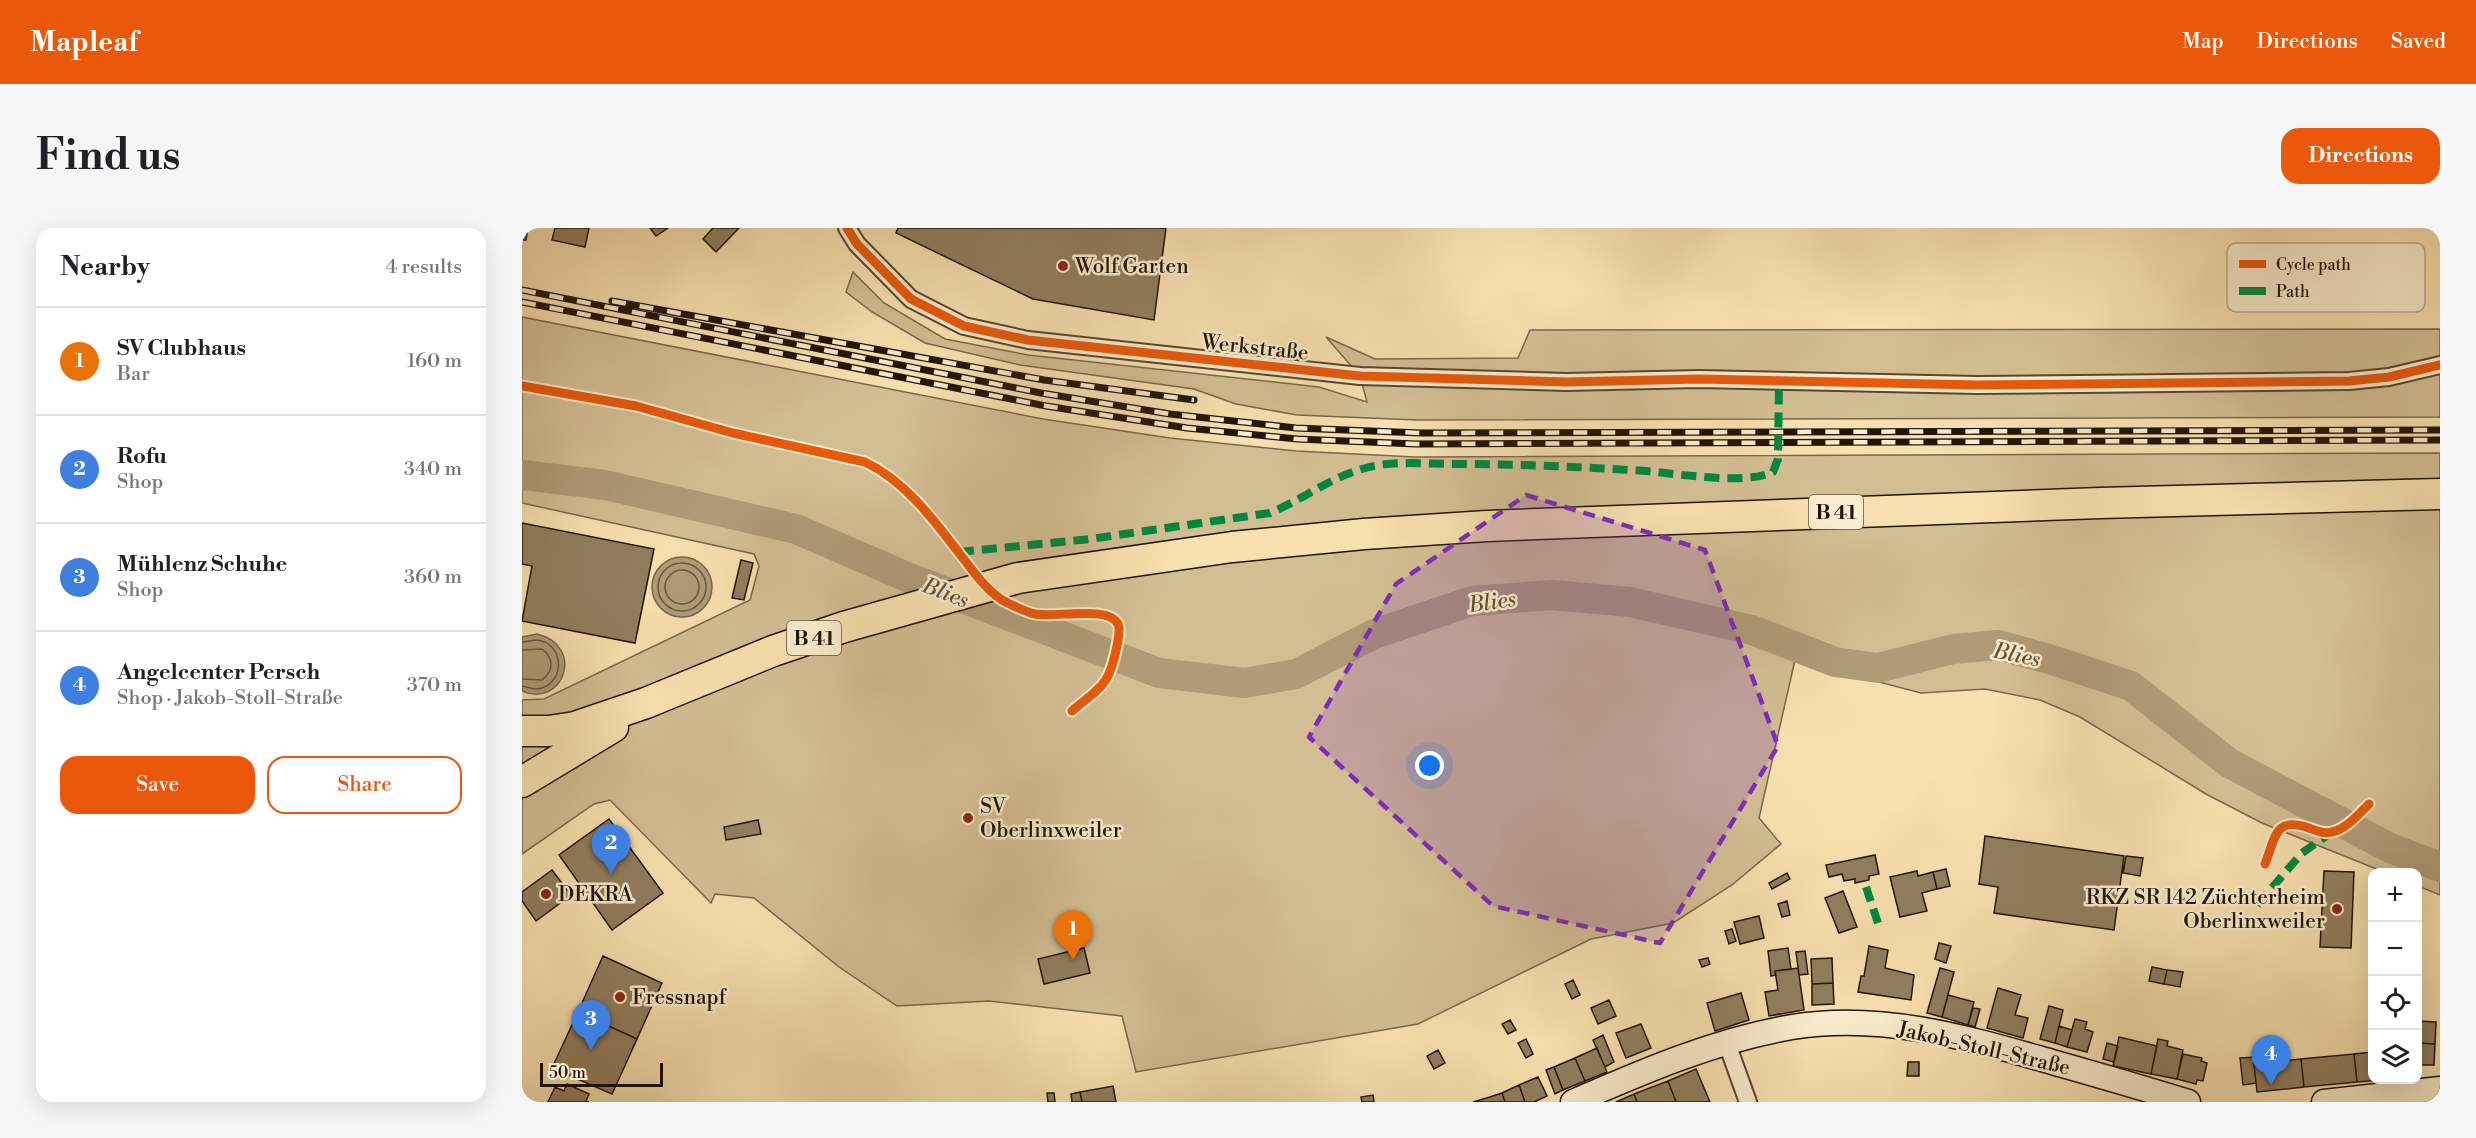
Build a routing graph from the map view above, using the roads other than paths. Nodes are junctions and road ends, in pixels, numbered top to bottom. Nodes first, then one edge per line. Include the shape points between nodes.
1 (847, 228) edge
2 (2440, 365) edge
3 (2440, 494) edge
4 (709, 677) junction
5 (522, 731) edge
6 (522, 782) edge
7 (1726, 1041) junction
8 (2440, 1089) edge
9 (1573, 1102) edge
10 (1748, 1102) edge
11 (2188, 1102) edge
12 (2324, 1102) edge

1 - 2 street, Werkstraße via 857,244 911,299 964,326 1028,339 1360,376 1977,385 2349,381
3 - 4 highway, B 41 via 1487,526 1232,547 1018,578 834,631
4 - 5 highway via 575,727
4 - 6 highway, B 41 via 649,706
7 - 9 main road, Jakob-Stoll-Straße
7 - 10 street
7 - 11 main road, Jakob-Stoll-Straße via 1842,1022 1892,1025 1995,1046
8 - 12 main road

